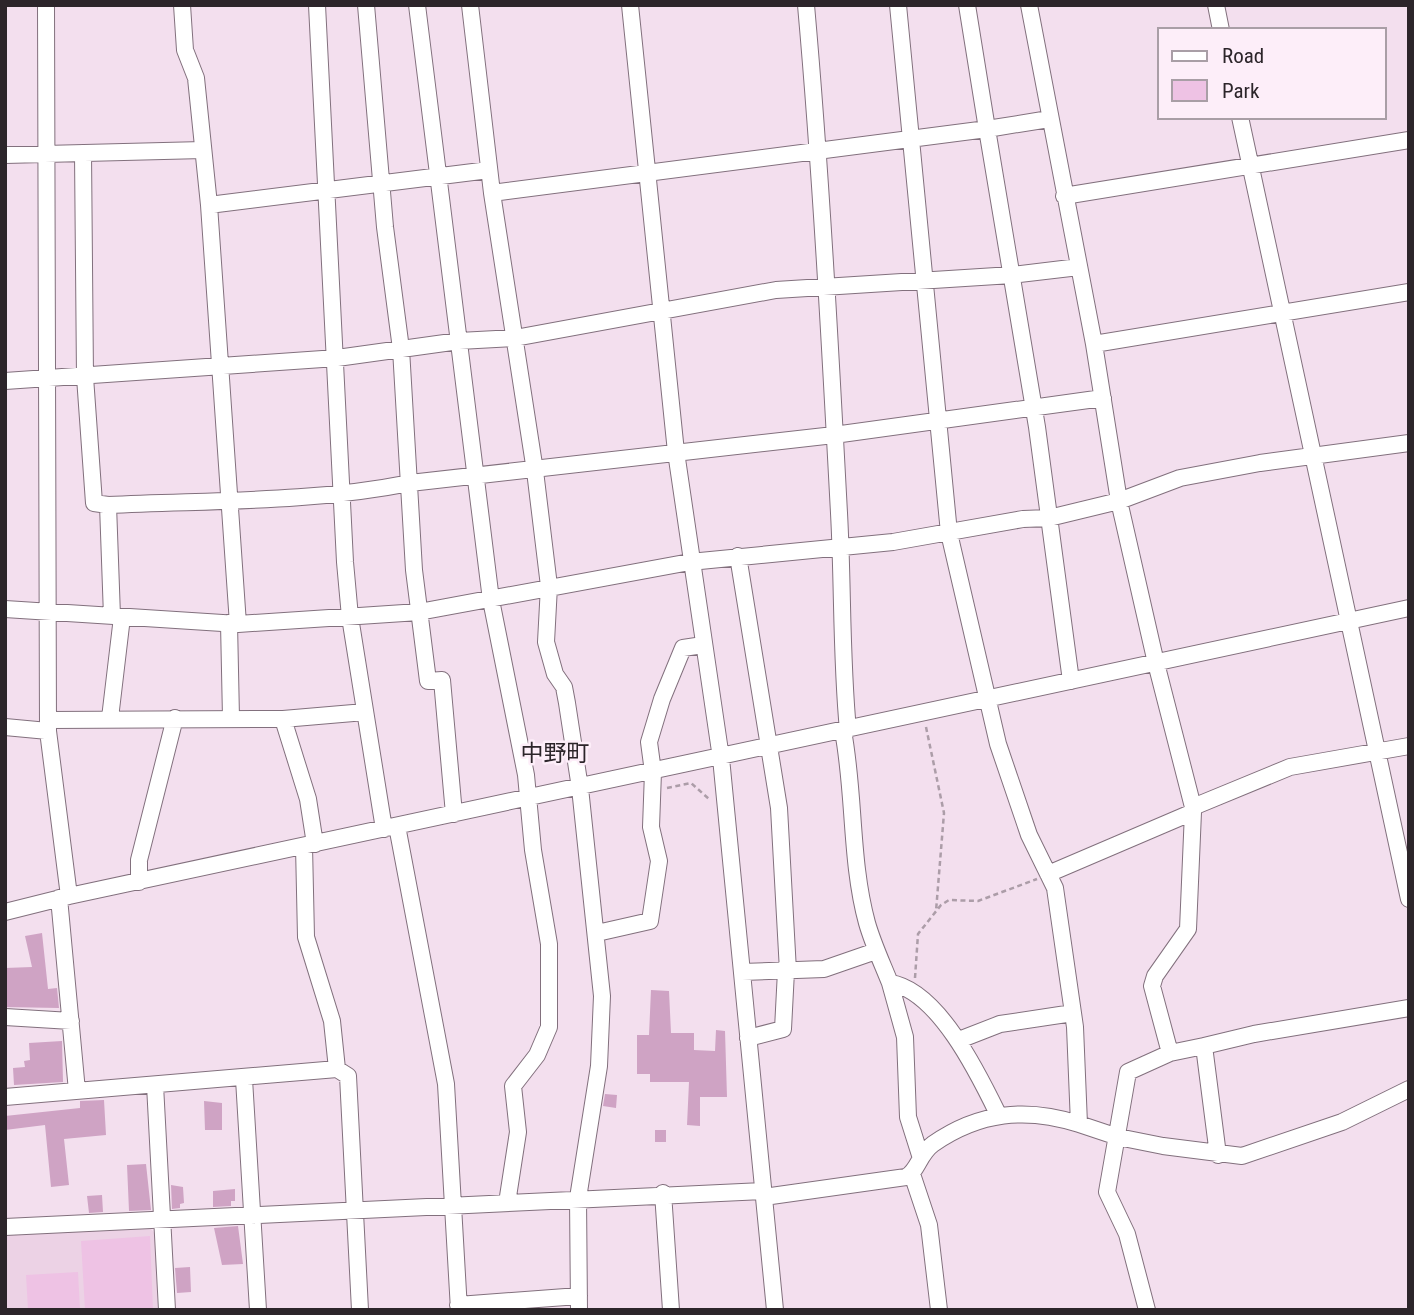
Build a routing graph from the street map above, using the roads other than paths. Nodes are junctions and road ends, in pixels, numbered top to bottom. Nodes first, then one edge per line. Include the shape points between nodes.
1 (46, 5) edge
2 (182, 5) edge
3 (317, 5) edge
4 (366, 5) edge
5 (417, 5) edge
6 (470, 5) edge
7 (630, 5) edge
8 (806, 5) edge
9 (898, 5) edge
10 (967, 5) edge
11 (1029, 5) edge
12 (1216, 5) edge
13 (1221, 28) edge
14 (1049, 119) junction
15 (1240, 119) edge
16 (987, 129) junction
17 (911, 138) junction
18 (1409, 140) edge
19 (203, 150) junction
20 (817, 150) junction
21 (83, 153) junction
22 (47, 154) junction
23 (5, 155) edge
24 (1250, 166) junction
25 (489, 170) junction
26 (647, 173) junction
27 (439, 175) junction
28 (381, 182) junction
29 (327, 190) junction
30 (492, 193) junction
31 (1065, 196) junction
32 (209, 205) junction
33 (1079, 267) junction
34 (1012, 275) junction
35 (924, 281) junction
36 (826, 288) junction
37 (1409, 292) edge
38 (661, 313) junction
39 (1281, 313) junction
40 (515, 338) junction
41 (458, 341) junction
42 (1094, 344) junction
43 (401, 349) junction
44 (337, 358) junction
45 (219, 368) junction
46 (85, 377) junction
47 (46, 379) junction
48 (5, 381) edge
49 (1103, 398) junction
50 (1033, 408) junction
51 (938, 422) junction
52 (834, 435) junction
53 (1409, 443) edge
54 (676, 452) junction
55 (1311, 456) junction
56 (535, 471) junction
57 (477, 477) junction
58 (411, 483) junction
59 (342, 495) junction
60 (228, 501) junction
61 (1119, 501) junction
62 (108, 505) junction
63 (1049, 518) junction
64 (949, 533) junction
65 (840, 545) junction
66 (738, 556) junction
67 (690, 562) junction
68 (550, 586) junction
69 (491, 600) junction
70 (1409, 608) edge
71 (5, 609) edge
72 (48, 611) junction
73 (419, 612) junction
74 (117, 617) junction
75 (350, 617) junction
76 (1347, 622) junction
77 (233, 624) junction
78 (703, 645) junction
79 (1156, 663) junction
80 (1071, 681) junction
81 (989, 699) junction
82 (365, 712) junction
83 (110, 718) junction
84 (175, 718) junction
85 (230, 718) junction
86 (284, 719) junction
87 (48, 725) junction
88 (5, 727) edge
89 (846, 731) junction
90 (1409, 746) edge
91 (770, 747) junction
92 (1375, 752) junction
93 (721, 758) junction
94 (653, 772) junction
95 (580, 788) junction
96 (530, 798) junction
97 (1193, 810) junction
98 (454, 814) junction
99 (391, 828) junction
100 (310, 845) junction
101 (1048, 874) junction
102 (139, 882) junction
103 (64, 897) junction
104 (1409, 899) edge
105 (5, 912) edge
106 (597, 933) junction
107 (876, 951) junction
108 (787, 971) junction
109 (742, 972) junction
110 (890, 983) junction
111 (1409, 1008) edge
112 (1073, 1013) junction
113 (5, 1017) edge
114 (71, 1021) junction
115 (748, 1038) junction
116 (959, 1040) junction
117 (1204, 1046) junction
118 (1170, 1053) junction
119 (337, 1069) junction
120 (244, 1079) junction
121 (155, 1085) junction
122 (1409, 1089) edge
123 (77, 1091) junction
124 (5, 1097) edge
125 (998, 1114) junction
126 (1079, 1124) junction
127 (1118, 1137) junction
128 (920, 1155) junction
129 (1219, 1155) junction
130 (912, 1174) junction
131 (663, 1194) junction
132 (763, 1194) junction
133 (578, 1198) junction
134 (507, 1203) junction
135 (451, 1205) junction
136 (354, 1210) junction
137 (252, 1217) junction
138 (163, 1220) junction
139 (5, 1227) edge
140 (579, 1303) edge
141 (458, 1308) edge
142 (167, 1310) edge
143 (258, 1310) edge
144 (360, 1310) edge
145 (671, 1310) edge
146 (775, 1310) edge
147 (939, 1310) edge
148 (1147, 1310) edge

1 - 22 street
2 - 19 street
3 - 29 street
4 - 28 street
5 - 27 street
6 - 25 street
7 - 26 street
8 - 20 street
9 - 17 street
10 - 16 street
11 - 14 street
12 - 13 street
14 - 16 street
14 - 31 street
15 - 24 street
16 - 17 street
16 - 34 street
17 - 20 street
17 - 35 street
18 - 24 street
19 - 21 street
19 - 32 street
20 - 26 street
20 - 36 street
21 - 22 street
21 - 46 street
22 - 23 street
22 - 47 street
24 - 31 street
24 - 39 street
25 - 27 street
25 - 30 street
26 - 30 street
26 - 38 street
27 - 28 street
27 - 41 street
28 - 29 street
28 - 43 street
29 - 32 street
29 - 44 street
30 - 40 street
31 - 33 street
32 - 45 street
33 - 34 street
33 - 42 street
34 - 35 street
34 - 50 street
35 - 36 street
35 - 51 street
36 - 38 street via 776,290
36 - 52 street
37 - 39 street
38 - 40 street
38 - 54 street
39 - 42 street
39 - 55 street
40 - 41 street
40 - 56 street
41 - 43 street
41 - 57 street
42 - 49 street
43 - 44 street
43 - 58 street
44 - 45 street
44 - 59 street
45 - 46 street
45 - 60 street
46 - 47 street
46 - 62 street via 94,503
47 - 48 street
47 - 72 street
49 - 50 street
49 - 61 street
50 - 51 street
50 - 63 street
51 - 52 street
51 - 64 street
52 - 54 street
52 - 65 street
53 - 55 street
54 - 56 street
54 - 67 street
55 - 61 street via 1180,478
55 - 76 street
56 - 57 street
56 - 68 street
57 - 58 street
57 - 69 street
58 - 59 street
58 - 73 street via 410,525
59 - 60 street
59 - 75 street
60 - 62 street
60 - 77 street
61 - 63 street
61 - 79 street
62 - 74 street
63 - 64 street
63 - 80 street
64 - 65 street
64 - 81 street
65 - 66 street
65 - 89 street
66 - 67 street
66 - 91 street
67 - 68 street
67 - 78 street
68 - 69 street
68 - 95 street via 546,642 555,674 564,687
69 - 73 street
69 - 96 street
70 - 76 street
71 - 72 street
72 - 74 street
72 - 87 street
73 - 75 street
73 - 98 street via 428,681 442,680
74 - 77 street
74 - 83 street
75 - 77 street
75 - 82 street
76 - 79 street
76 - 92 street
77 - 85 street
78 - 93 street
78 - 94 street via 682,648 649,742
79 - 80 street
79 - 97 street
80 - 81 street
81 - 89 street
81 - 101 street via 1014,795
82 - 86 street
82 - 99 street
83 - 84 street
83 - 87 street
84 - 85 street
84 - 102 street via 139,860
85 - 86 street
86 - 100 street via 308,799
87 - 88 street
87 - 103 street
89 - 91 street
89 - 107 street via 860,884
90 - 92 street
91 - 93 street
91 - 108 street via 779,808
92 - 97 street via 1290,767
92 - 104 street
93 - 94 street
93 - 109 street
94 - 95 street
94 - 106 street via 650,812 659,862 650,921
95 - 96 street
95 - 106 street
96 - 98 street
96 - 134 street via 533,850 549,944 549,1027 537,1055 513,1086 518,1132
97 - 101 street
97 - 118 street via 1188,929 1152,986
98 - 99 street
99 - 100 street
99 - 135 street via 446,1084
100 - 102 street
100 - 119 street via 306,937 332,1021
101 - 112 street via 1055,888
102 - 103 street
103 - 105 street
103 - 114 street
106 - 133 street via 602,996 599,1066
107 - 108 street via 838,967
107 - 110 street
108 - 109 street
108 - 115 street via 783,1029
109 - 115 street
110 - 116 street via 915,992
110 - 128 street via 905,1037 908,1118
111 - 117 street
112 - 116 street via 1000,1024
112 - 126 street
113 - 114 street
114 - 123 street
115 - 132 street
116 - 125 street
117 - 118 street
117 - 129 street
118 - 127 street via 1128,1072
119 - 120 street
119 - 136 street via 348,1076
120 - 121 street
120 - 137 street
121 - 123 street
121 - 138 street
122 - 129 street via 1342,1122 1242,1156
123 - 124 street
125 - 126 street via 1056,1117
125 - 128 street via 954,1133
126 - 127 street
127 - 129 street
127 - 148 street via 1107,1192 1127,1234
128 - 130 street
130 - 132 street via 864,1185
130 - 147 street via 929,1226
131 - 132 street
131 - 133 street
131 - 145 street
132 - 146 street
133 - 134 street
133 - 140 street
134 - 135 street
135 - 136 street
135 - 141 street
136 - 137 street
136 - 144 street
137 - 138 street
137 - 143 street
138 - 139 street
138 - 142 street
140 - 141 street

